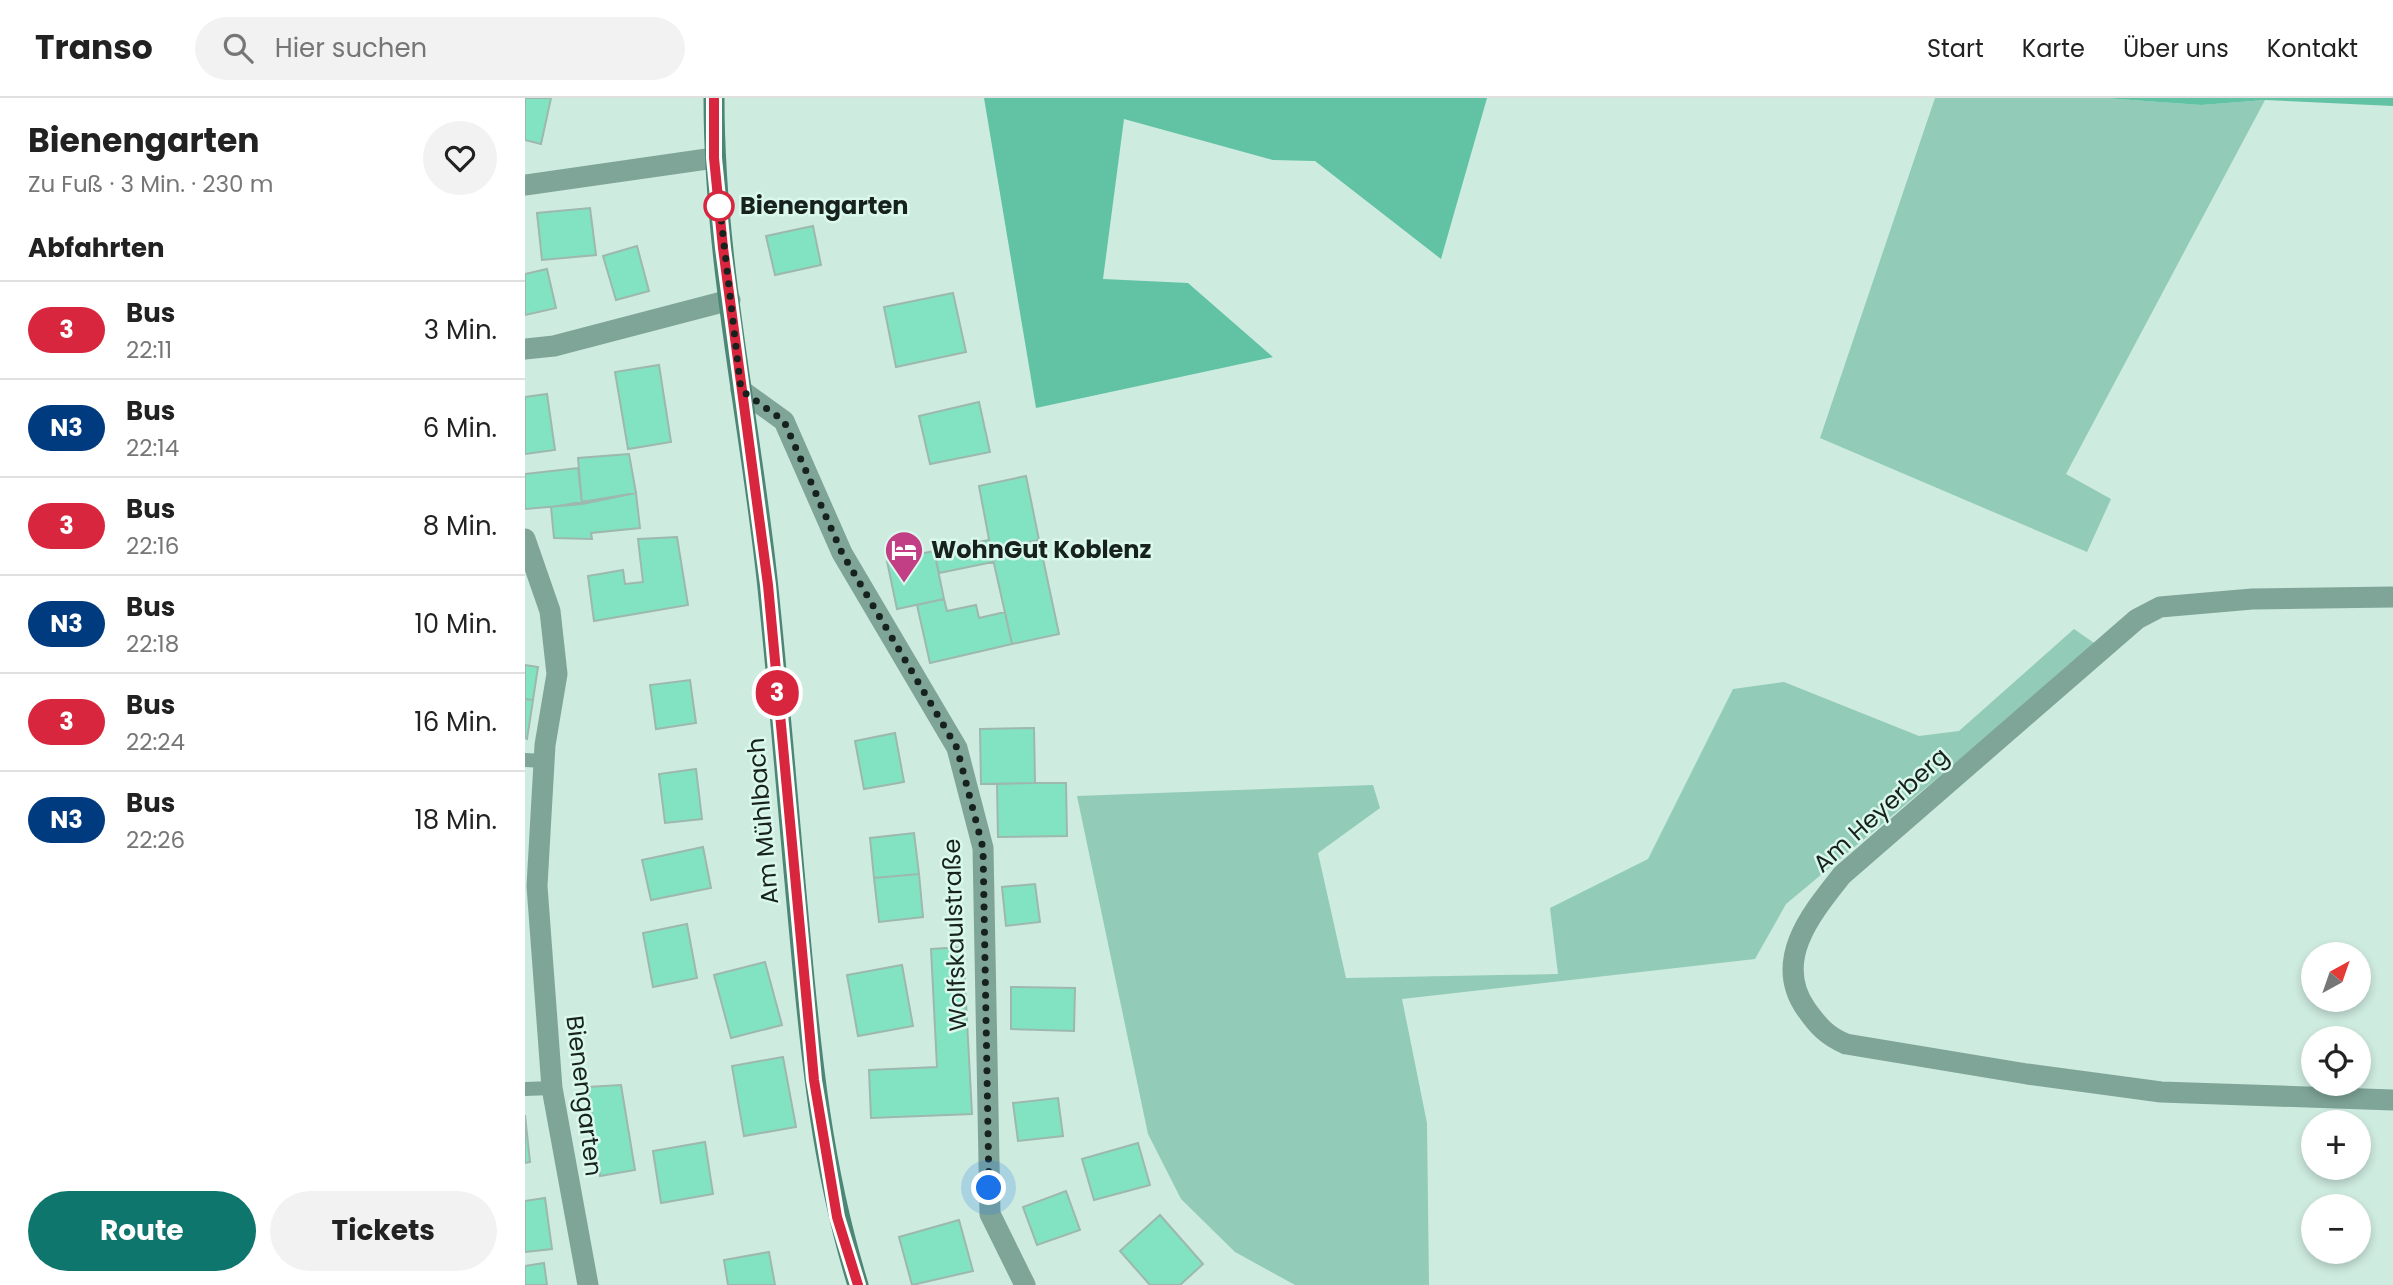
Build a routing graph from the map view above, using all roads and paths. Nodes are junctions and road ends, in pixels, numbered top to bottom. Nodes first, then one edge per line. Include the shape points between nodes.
1 (714, 98) edge
2 (714, 158) junction
3 (525, 185) edge
4 (730, 300) junction
5 (525, 349) edge
6 (741, 390) junction
7 (525, 539) edge
8 (2393, 597) edge
9 (534, 760) edge
10 (552, 1088) junction
11 (525, 1089) edge
12 (2393, 1100) edge
13 (588, 1285) edge
14 (858, 1285) edge
15 (1025, 1285) edge

1 - 2 street, Am Mühlbach
2 - 3 street
2 - 4 street, Am Mühlbach
4 - 5 street via 554,346
4 - 6 street, Am Mühlbach
6 - 14 street, Am Mühlbach via 768,585 814,1080 837,1217
6 - 15 street, Wolfskaulstraße via 784,421 842,553 957,748 983,848 990,1214
7 - 9 street, Bienengarten via 550,611 557,674
8 - 12 street, Am Heyerberg via 2252,599 2160,607 2137,619 1842,875 1804,927 1794,948 1792,971 1801,1002 1814,1020 1828,1037 1846,1044 2161,1092
9 - 10 street, Bienengarten via 537,886
10 - 11 lane
10 - 13 street, Bienengarten

